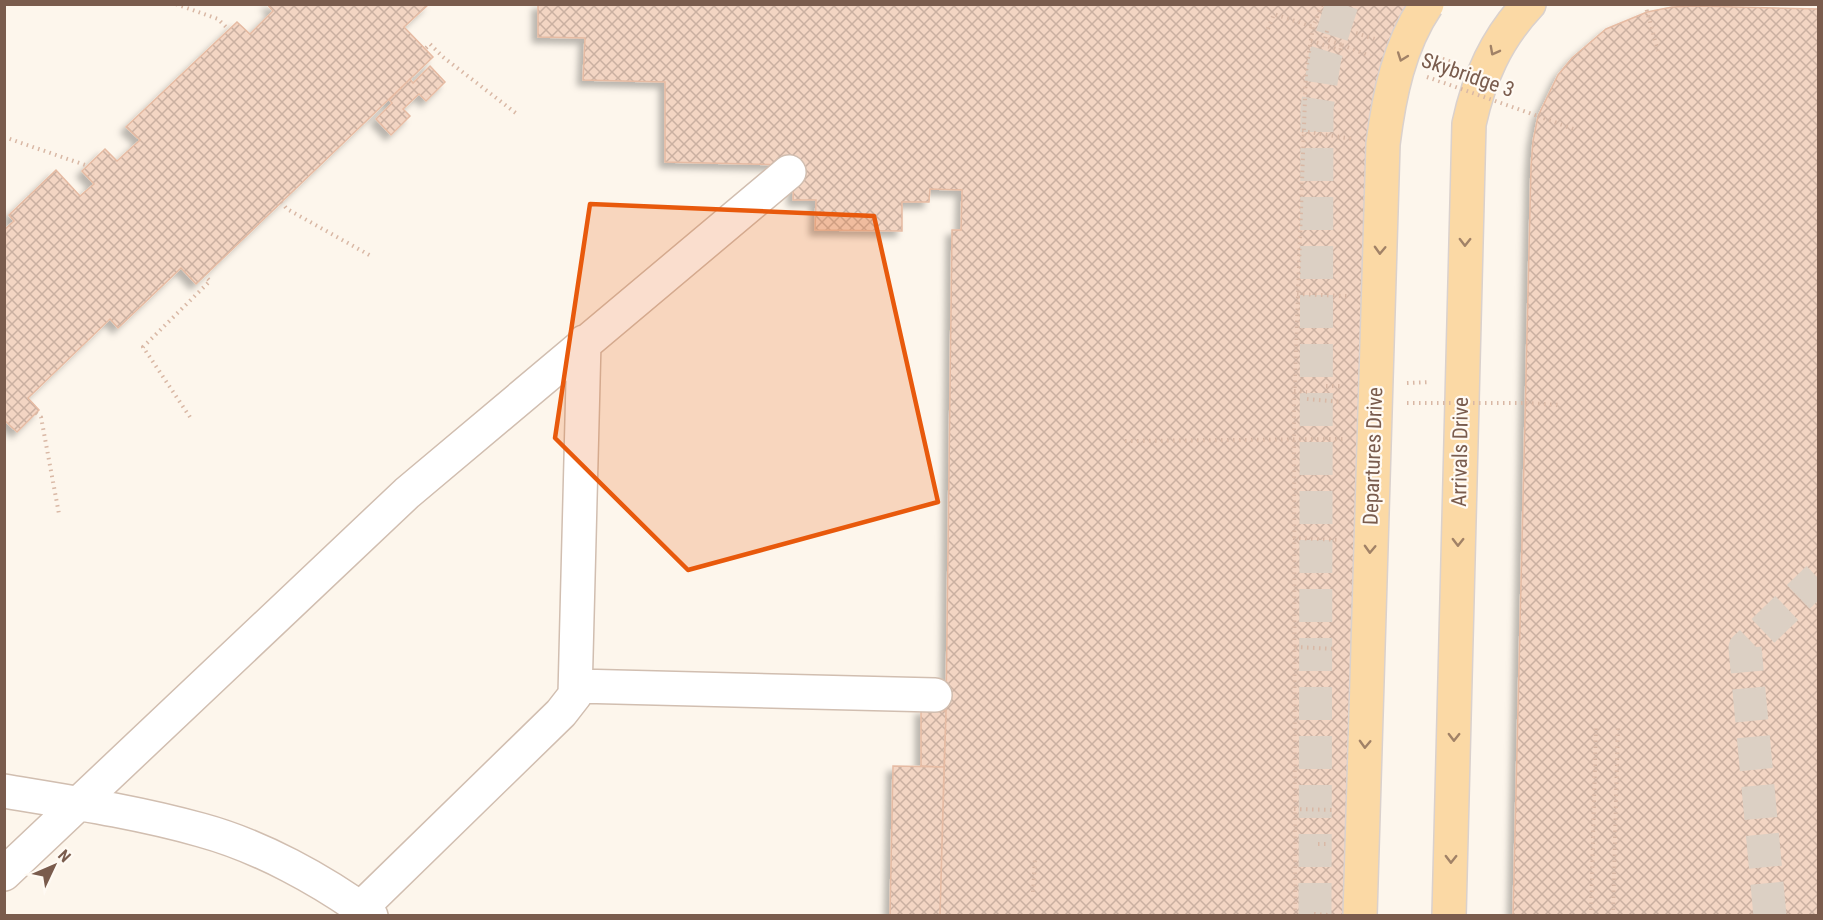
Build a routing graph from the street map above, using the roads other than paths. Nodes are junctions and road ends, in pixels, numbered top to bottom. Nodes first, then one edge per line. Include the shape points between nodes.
1 (1428, 4) edge
2 (1529, 4) edge
3 (789, 171) dead end
4 (584, 342) junction
5 (577, 686) junction
6 (935, 695) dead end
7 (4, 791) edge
8 (78, 804) junction
9 (4, 874) edge
10 (366, 912) edge
11 (1360, 915) edge
12 (1449, 915) edge

1 -> 11 main road, Departures Drive, bridge via 1402,55 1388,103 1383,144
2 -> 12 main road, Arrivals Drive via 1498,43 1483,72 1469,124
3 - 4 lane
4 - 5 lane
4 - 8 lane via 407,493
5 - 6 lane
5 - 10 lane via 561,713
7 - 8 lane
8 - 9 lane
8 - 10 lane via 202,830 284,864

